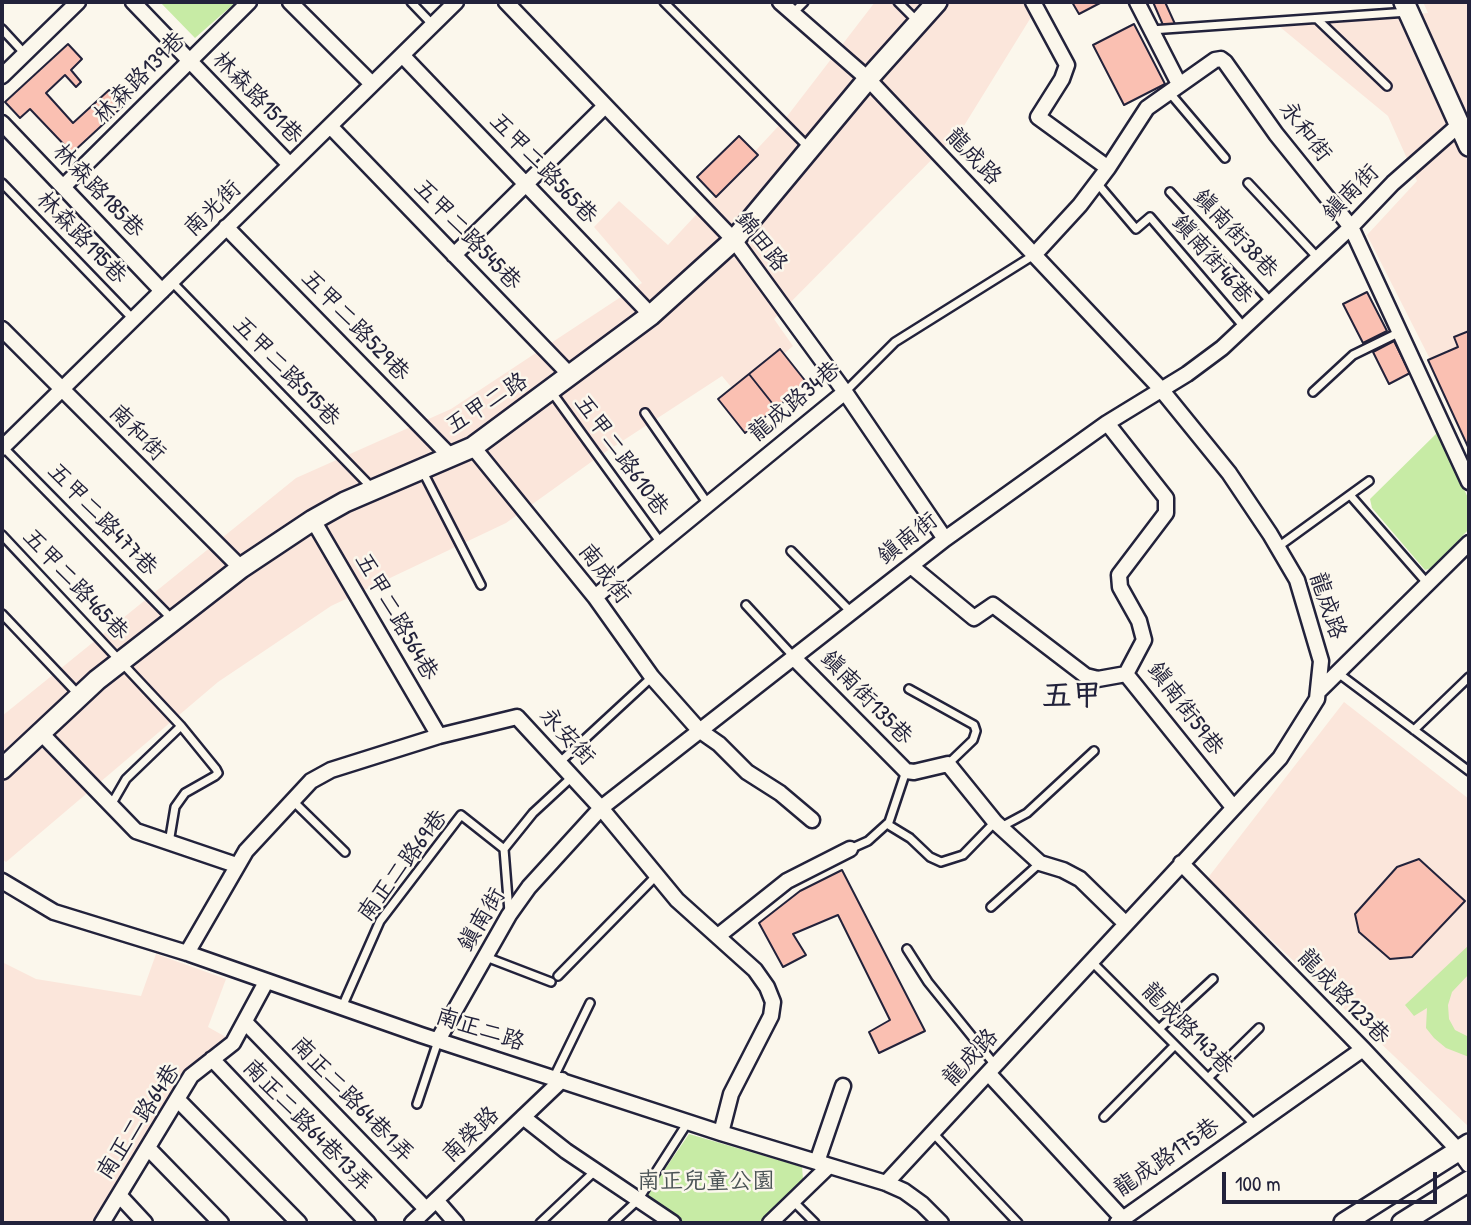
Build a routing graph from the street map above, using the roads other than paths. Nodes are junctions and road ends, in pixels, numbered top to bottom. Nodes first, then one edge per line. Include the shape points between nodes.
1 (78, 2) edge
2 (133, 2) edge
3 (249, 2) edge
4 (290, 2) edge
5 (411, 2) edge
6 (456, 2) edge
7 (506, 2) edge
8 (664, 2) edge
9 (780, 2) edge
10 (804, 2) edge
11 (898, 2) edge
12 (937, 2) edge
13 (1033, 2) edge
14 (1137, 2) edge
15 (1406, 7) edge
16 (793, 13) junction
17 (1317, 19) junction
18 (918, 23) junction
19 (433, 24) junction
20 (2, 29) edge
21 (1151, 30) junction
22 (25, 54) junction
23 (402, 55) junction
24 (189, 61) junction
25 (2, 76) edge
26 (868, 79) junction
27 (372, 84) junction
28 (1387, 86) dead end
29 (1174, 88) junction
30 (605, 106) junction
31 (2, 123) edge
32 (1460, 124) junction
33 (330, 126) junction
34 (1469, 146) edge
35 (810, 149) junction
36 (1225, 158) dead end
37 (290, 165) junction
38 (1108, 168) junction
39 (1097, 182) junction
40 (2, 183) edge
41 (1248, 183) dead end
42 (526, 184) junction
43 (63, 187) junction
44 (1170, 192) dead end
45 (226, 227) junction
46 (1351, 227) junction
47 (734, 240) junction
48 (454, 255) junction
49 (1034, 255) junction
50 (1318, 258) junction
51 (167, 286) junction
52 (1271, 302) junction
53 (651, 315) junction
54 (133, 319) junction
55 (1244, 327) junction
56 (2, 329) edge
57 (1400, 332) junction
58 (571, 376) junction
59 (1160, 388) junction
60 (61, 389) junction
61 (551, 391) junction
62 (845, 392) junction
63 (1313, 392) dead end
64 (645, 413) dead end
65 (1107, 423) junction
66 (2, 447) edge
67 (473, 447) junction
68 (451, 457) junction
69 (421, 469) junction
70 (1369, 481) dead end
71 (1469, 481) edge
72 (374, 489) junction
73 (1350, 495) junction
74 (708, 504) junction
75 (313, 520) junction
76 (2, 535) edge
77 (945, 539) junction
78 (661, 543) junction
79 (1469, 543) edge
80 (1278, 547) junction
81 (791, 551) dead end
82 (911, 566) junction
83 (241, 568) junction
84 (1427, 583) junction
85 (481, 585) dead end
86 (594, 597) junction
87 (746, 606) dead end
88 (852, 612) junction
89 (2, 614) edge
90 (173, 621) junction
91 (793, 657) junction
92 (120, 662) junction
93 (1338, 673) junction
94 (1126, 674) junction
95 (652, 677) junction
96 (1469, 677) edge
97 (909, 688) dead end
98 (1318, 692) junction
99 (80, 696) junction
100 (181, 726) junction
101 (699, 730) junction
102 (1414, 730) junction
103 (41, 733) junction
104 (439, 736) junction
105 (1094, 751) dead end
106 (560, 762) junction
107 (948, 764) junction
108 (2, 769) edge
109 (906, 771) junction
110 (1469, 771) edge
111 (573, 776) junction
112 (292, 801) junction
113 (111, 805) junction
114 (1233, 807) junction
115 (601, 808) junction
116 (812, 820) dead end
117 (887, 824) junction
118 (998, 825) junction
119 (169, 843) junction
120 (504, 849) junction
121 (850, 849) joint
122 (345, 852) dead end
123 (1040, 863) junction
124 (1181, 863) junction
125 (236, 865) junction
126 (656, 876) junction
127 (2, 881) edge
128 (991, 907) dead end
129 (509, 915) junction
130 (1125, 923) junction
131 (718, 936) junction
132 (907, 949) dead end
133 (187, 953) junction
134 (486, 957) junction
135 (1091, 961) junction
136 (558, 976) dead end
137 (1213, 979) dead end
138 (266, 982) junction
139 (551, 982) dead end
140 (590, 1003) dead end
141 (342, 1008) junction
142 (245, 1022) junction
143 (1259, 1028) dead end
144 (1159, 1029) junction
145 (438, 1040) junction
146 (1175, 1045) junction
147 (1363, 1049) junction
148 (212, 1059) junction
149 (992, 1070) junction
150 (1208, 1078) junction
151 (558, 1079) junction
152 (843, 1086) dead end
153 (177, 1099) junction
154 (417, 1104) dead end
155 (523, 1117) junction
156 (1104, 1117) dead end
157 (689, 1122) junction
158 (1255, 1125) junction
159 (721, 1133) junction
160 (933, 1133) junction
161 (148, 1148) junction
162 (1466, 1153) edge
163 (823, 1164) junction
164 (596, 1171) junction
165 (1469, 1181) edge
166 (886, 1182) junction
167 (119, 1195) junction
168 (638, 1200) junction
169 (793, 1201) junction
170 (431, 1205) junction
171 (1120, 1221) edge
172 (102, 1223) edge
173 (145, 1223) edge
174 (221, 1223) edge
175 (299, 1223) edge
176 (368, 1223) edge
177 (412, 1223) edge
178 (456, 1223) edge
179 (540, 1223) edge
180 (613, 1223) edge
181 (673, 1223) edge
182 (770, 1223) edge
183 (815, 1223) edge
184 (941, 1223) edge
185 (1018, 1223) edge
186 (1345, 1223) edge
187 (1402, 1223) edge

1 - 22 street
2 - 24 street, 林森路151巷
3 - 24 street, 林森路139巷
4 - 27 street
5 - 19 lane
6 - 19 street, 南光街
7 - 30 street, 錦田路
8 - 35 lane
9 - 16 street, 龍成路
10 - 16 lane
11 - 18 lane
12 - 18 main road, 五甲二路
13 - 38 street via 1067,65 1038,117
14 - 21 street
15 - 17 lane
15 - 32 main road
16 - 26 street, 龍成路
17 - 21 lane
17 - 28 lane
18 - 26 main road, 五甲二路
19 - 23 street, 南光街
20 - 22 lane
21 - 29 street
22 - 25 street
23 - 27 street, 南光街
23 - 42 street, 五甲二路565巷
24 - 37 street, 林森路151巷
24 - 43 street, 林森路139巷
26 - 35 main road, 五甲二路
26 - 49 street, 龍成路
27 - 33 street, 南光街
29 - 36 lane
29 - 38 street, 永和街 via 1147,108
29 - 46 street, 永和街 via 1215,60 1225,62
30 - 42 street
30 - 47 street, 錦田路
31 - 43 street, 林森路185巷
32 - 34 main road
32 - 46 street, 鎮南街 via 1392,183
33 - 37 street, 南光街
33 - 48 street, 五甲二路545巷
35 - 47 main road, 五甲二路
37 - 45 street, 南光街
38 - 39 street, 永和街
39 - 49 street, 永和街
39 - 55 lane, 鎮南街46巷 via 1136,229 1150,217
40 - 54 lane, 林森路195巷
41 - 50 lane
42 - 48 street
42 - 53 street, 五甲二路565巷
43 - 51 street, 林森路185巷
44 - 52 lane, 鎮南街38巷
45 - 51 street, 南光街
45 - 68 street, 五甲二路529巷
46 - 50 street, 鎮南街
46 - 57 street, 永和街
47 - 53 main road, 五甲二路
47 - 62 street, 錦田路
48 - 58 street, 五甲二路545巷
49 - 59 street, 龍成路
49 - 62 lane, 龍成路34巷 via 895,342
50 - 52 street, 鎮南街
51 - 54 street, 南光街
51 - 72 lane, 五甲二路515巷
52 - 55 street, 鎮南街
53 - 58 main road, 五甲二路
54 - 60 street, 南光街
55 - 59 street, 鎮南街 via 1192,370
56 - 60 street, 南和街
57 - 63 lane via 1353,355
57 - 71 street, 永和街
58 - 61 main road, 五甲二路
59 - 65 street, 鎮南街
59 - 80 street, 龍成路 via 1229,473
60 - 66 street, 南光街
60 - 83 street, 南和街
61 - 67 main road, 五甲二路
61 - 78 lane, 五甲二路610巷
62 - 74 street, 龍成路34巷
62 - 77 street, 錦田路
64 - 74 lane
65 - 77 street, 鎮南街
65 - 94 street, 鎮南街59巷 via 1166,498 1166,513 1119,575 1144,640
66 - 90 lane, 五甲二路477巷
67 - 68 main road, 五甲二路
67 - 86 street, 南成街
68 - 69 main road, 五甲二路
69 - 72 main road, 五甲二路
69 - 85 lane
70 - 73 lane
72 - 75 main road, 五甲二路
73 - 80 lane
73 - 84 lane
74 - 78 street, 龍成路34巷
75 - 83 main road, 五甲二路
75 - 104 street, 五甲二路564巷
76 - 92 lane, 五甲二路465巷
77 - 82 street, 鎮南街
78 - 86 street, 龍成路34巷
79 - 84 street
80 - 98 street, 龍成路 via 1297,580 1321,662
81 - 88 lane
82 - 88 street, 鎮南街
82 - 94 street via 974,618 993,605 1086,676 1098,679
83 - 90 main road, 五甲二路
84 - 93 street
86 - 95 street, 南成街
87 - 91 lane
88 - 91 street, 鎮南街
89 - 99 lane
90 - 92 main road, 五甲二路
91 - 101 street, 鎮南街
91 - 109 street, 鎮南街135巷
92 - 99 main road, 五甲二路
92 - 100 lane, 五甲二路465巷
93 - 98 street
93 - 102 lane
94 - 114 street, 鎮南街59巷
95 - 101 street, 南成街
95 - 106 lane
96 - 102 lane
97 - 107 lane via 974,725 973,740
98 - 114 street, 龍成路 via 1280,758
99 - 103 main road, 五甲二路
100 - 113 lane via 126,779
100 - 119 lane, 五甲二路465巷 via 218,773 185,793 175,807
101 - 115 street, 鎮南街
101 - 116 street, 南成街
102 - 110 lane
103 - 108 main road, 五甲二路
103 - 113 street
104 - 106 street, 永安街 via 517,717
104 - 112 street, 永安街 via 321,774
105 - 118 lane via 1027,813
106 - 111 street, 永安街
107 - 109 street, 鎮南街135巷
107 - 118 street
109 - 117 lane, 鎮南街135巷
111 - 115 street, 永安街
111 - 120 lane via 533,813
112 - 122 lane
112 - 125 street, 永安街
113 - 119 street via 136,831
114 - 124 street, 龍成路
115 - 126 street, 永安街
115 - 129 street, 鎮南街 via 536,878
117 - 118 lane via 941,862 963,855
117 - 121 lane
118 - 123 street
119 - 125 street
120 - 129 lane
120 - 141 lane, 南正二路69巷 via 461,815 380,921
121 - 131 street via 787,881
123 - 128 lane
123 - 130 street via 1080,879
124 - 130 street, 龍成路
124 - 147 street, 龍成路123巷
125 - 133 street, 永安街
126 - 131 street, 永安街
126 - 136 lane
127 - 133 street, 南正二路 via 54,912
129 - 134 street, 鎮南街
130 - 135 street, 龍成路
131 - 159 street, 永安街 via 755,970 772,1002 771,1016 731,1094
132 - 149 lane
133 - 138 street, 南正二路
134 - 139 lane
134 - 145 street, 鎮南街
135 - 144 lane, 龍成路143巷
135 - 149 street, 龍成路
137 - 144 lane
138 - 141 street, 南正二路
138 - 142 street, 南正二路64巷
140 - 151 lane
141 - 145 street, 南正二路
142 - 148 street, 南正二路64巷 via 233,1043
142 - 170 street, 南正二路64巷1弄
143 - 150 lane
144 - 146 lane, 龍成路143巷
145 - 151 street, 南正二路
145 - 154 lane
146 - 150 lane, 龍成路143巷
146 - 156 lane
147 - 158 street, 龍成路175巷
147 - 162 street, 龍成路123巷
148 - 153 street, 南正二路64巷 via 191,1076
148 - 176 street, 南正二路64巷13弄
149 - 160 street, 龍成路
149 - 171 street, 龍成路175巷
150 - 158 lane, 龍成路143巷
151 - 155 street, 南榮路
151 - 157 street, 南正二路
152 - 163 street
153 - 161 street, 南正二路64巷
153 - 175 street
155 - 164 street
155 - 170 street, 南榮路
157 - 159 street, 南正二路
157 - 168 lane
158 - 171 street, 龍成路175巷
159 - 163 street, 南正二路
160 - 166 street, 龍成路
160 - 185 lane
161 - 167 street, 南正二路64巷
161 - 174 street
162 - 186 main road
163 - 166 street, 南正二路
163 - 169 street
164 - 168 street
164 - 179 lane
165 - 187 main road
166 - 184 street, 南正二路 via 904,1191
167 - 172 street, 南正二路64巷
167 - 173 street
168 - 180 lane
168 - 181 street
169 - 182 street
169 - 183 lane
170 - 177 street, 南榮路
170 - 178 street, 南正二路64巷1弄

